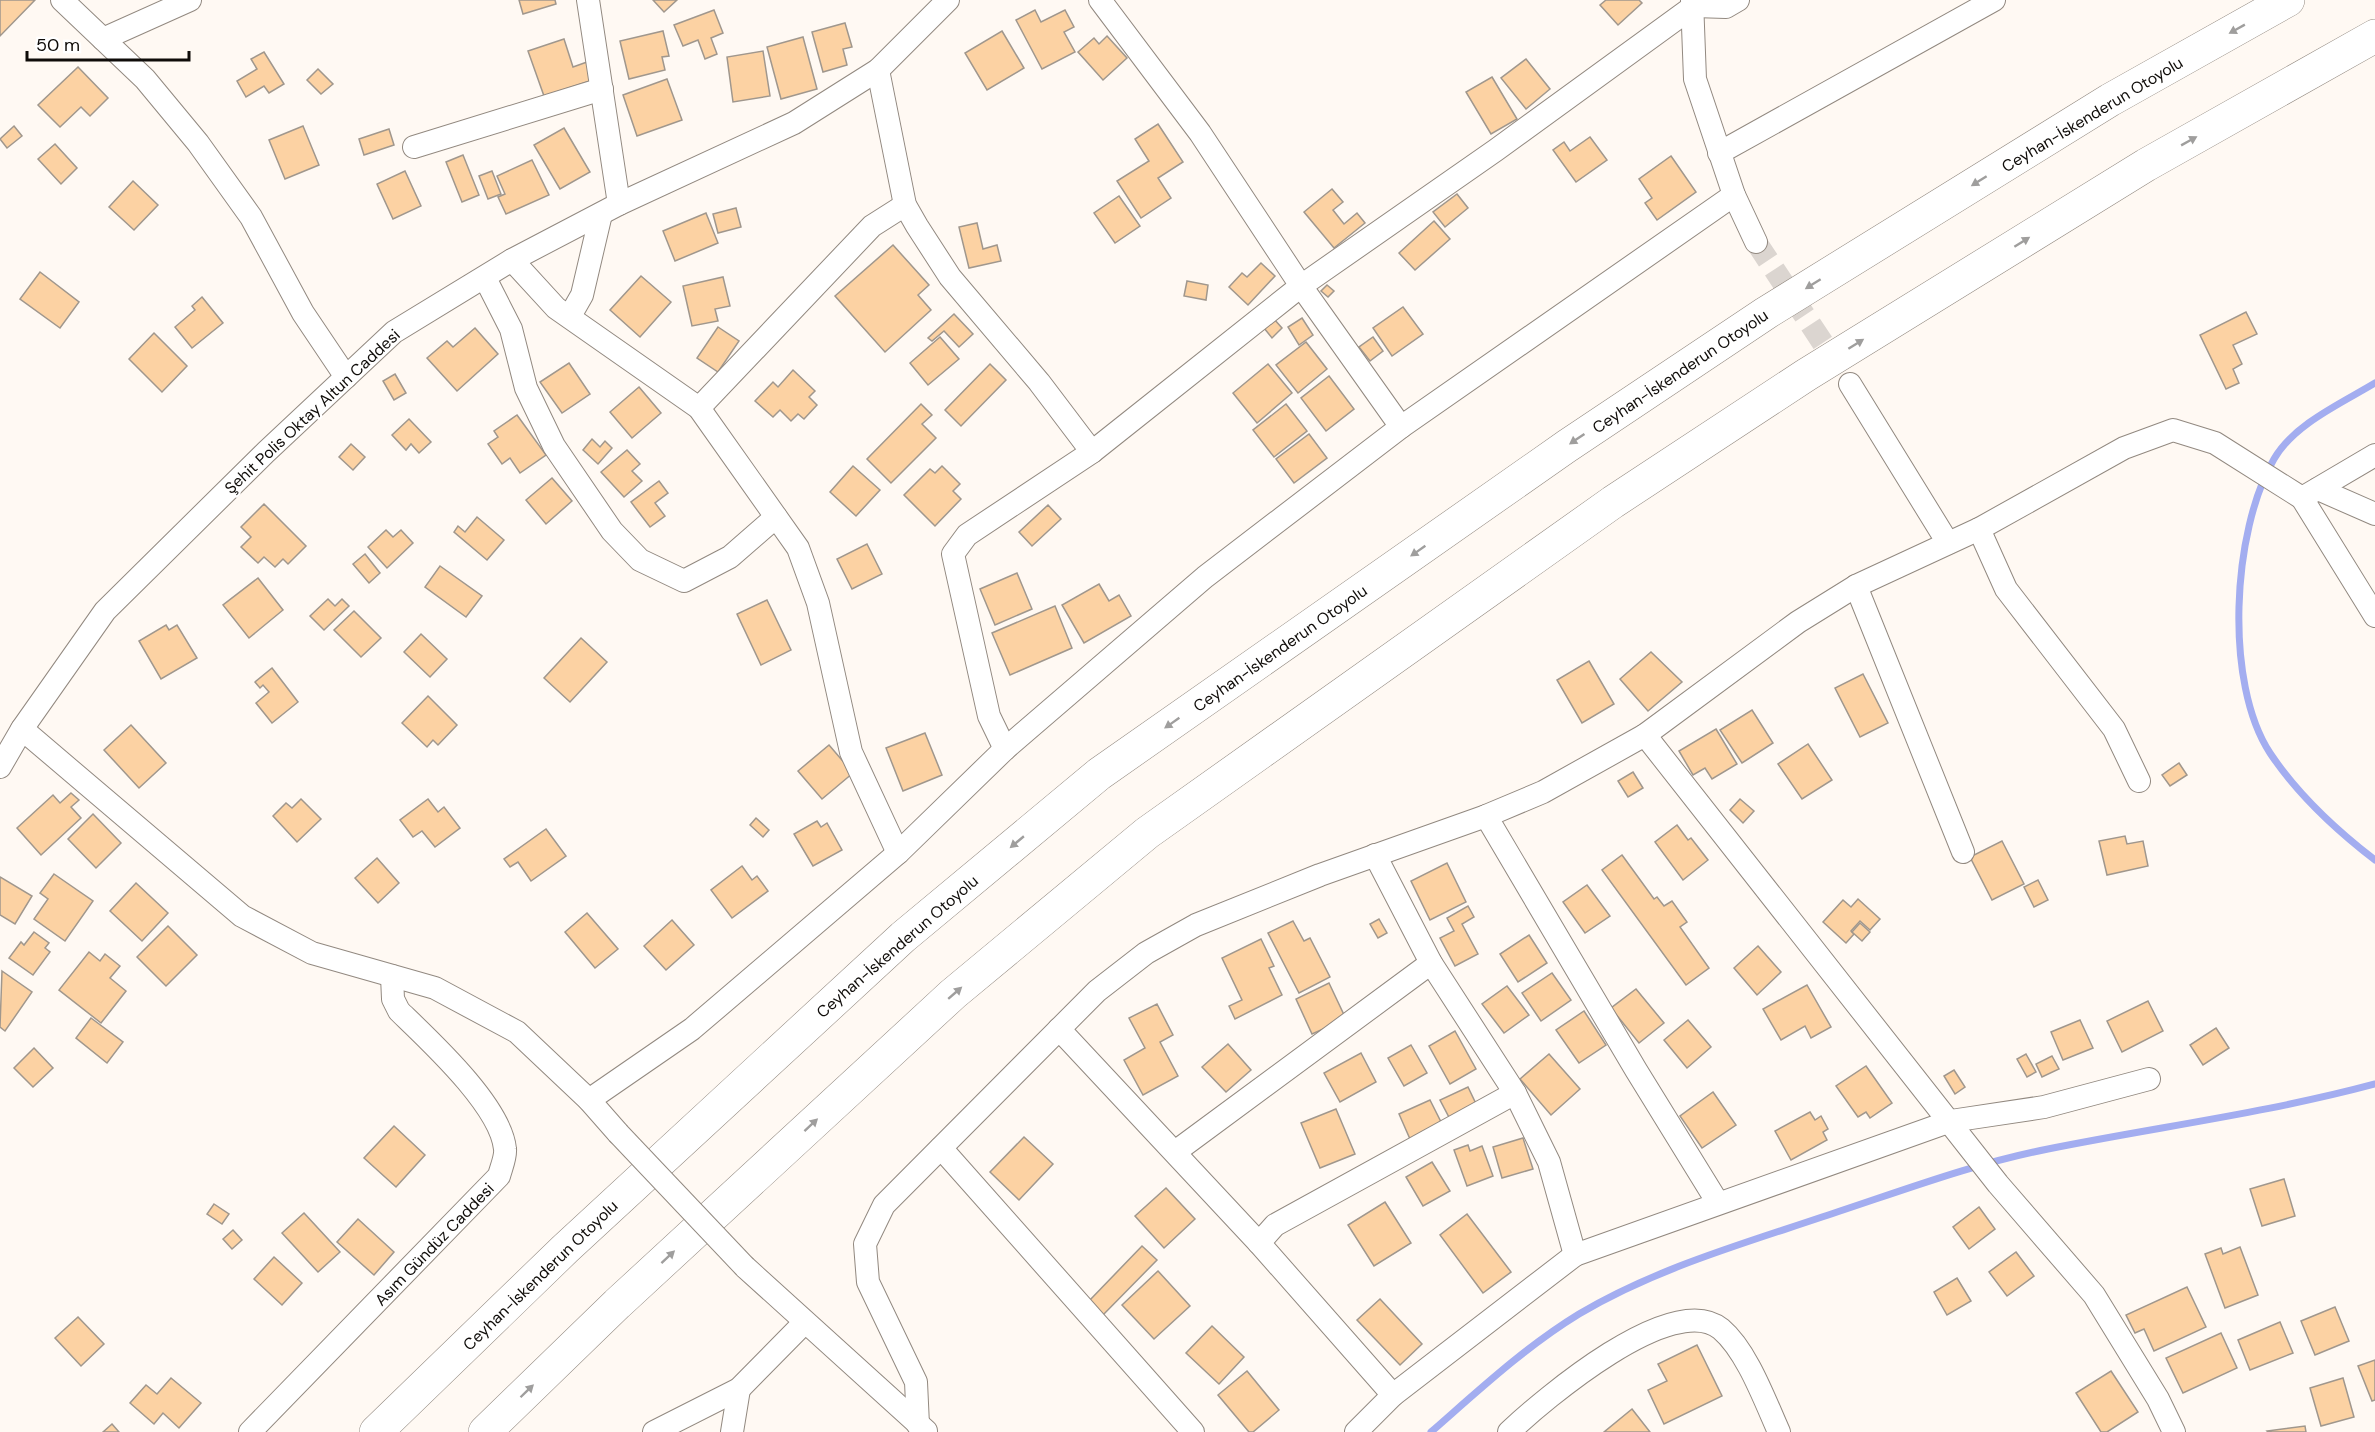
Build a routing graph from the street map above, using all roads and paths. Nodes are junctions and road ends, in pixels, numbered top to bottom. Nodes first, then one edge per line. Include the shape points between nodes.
1 (62, 0) edge
2 (190, 0) edge
3 (588, 0) edge
4 (948, 0) edge
5 (1100, 0) edge
6 (1738, 0) edge
7 (1994, 0) edge
8 (2288, 0) edge
9 (1693, 3) edge
10 (2375, 36) edge
11 (103, 39) junction
12 (878, 70) junction
13 (602, 89) junction
14 (414, 147) dead end
15 (1719, 153) junction
16 (1734, 195) junction
17 (905, 205) junction
18 (610, 209) junction
19 (1756, 242) tunnel mouth
20 (512, 260) junction
21 (485, 278) junction
22 (1301, 286) junction
23 (570, 316) junction
24 (346, 377) junction
25 (1850, 384) tunnel mouth
26 (699, 408) junction
27 (1401, 427) junction
28 (1092, 452) junction
29 (2375, 455) edge
30 (2310, 494) junction
31 (2375, 514) edge
32 (776, 517) junction
33 (1979, 529) junction
34 (1948, 543) junction
35 (1856, 586) junction
36 (2375, 616) edge
37 (22, 729) junction
38 (1645, 735) junction
39 (1005, 749) junction
40 (0, 767) edge
41 (2139, 781) dead end
42 (1486, 816) junction
43 (1963, 852) dead end
44 (897, 854) junction
45 (1375, 855) junction
46 (1431, 963) junction
47 (392, 976) junction
48 (1059, 1029) junction
49 (2150, 1079) dead end
50 (1515, 1093) junction
51 (589, 1100) junction
52 (1951, 1121) junction
53 (941, 1148) junction
54 (1175, 1152) junction
55 (1718, 1203) junction
56 (1259, 1243) junction
57 (1575, 1255) junction
58 (804, 1323) junction
59 (739, 1389) junction
60 (1393, 1395) junction
61 (922, 1428) edge
62 (250, 1432) edge
63 (376, 1432) edge
64 (485, 1432) edge
65 (654, 1432) edge
66 (732, 1432) edge
67 (1193, 1432) edge
68 (1356, 1432) edge
69 (1509, 1432) edge
70 (1779, 1432) edge
71 (2174, 1432) edge

1 - 11 street
2 - 11 street
3 - 13 street
4 - 12 street, Şehit Polis Oktay Altun Caddesi
5 - 22 street via 1200,133
6 - 9 street via 1726,7
7 - 15 street
8 -> 63 highway, Ceyhan-İskenderun Otoyolu via 2110,100 1766,313 1567,446 1099,774 903,937 565,1249
9 - 15 street via 1695,79
9 - 22 street via 1496,150
64 -> 10 highway via 953,994 1147,833 1613,502 1806,375 2146,165
11 - 24 street via 145,79 225,180 251,218 303,313
12 - 17 street
12 - 18 street, Şehit Polis Oktay Altun Caddesi via 794,123
13 - 14 street
13 - 18 street
15 - 16 street
16 - 19 street
16 - 27 street
17 - 26 street via 872,226
17 - 28 street via 950,277
18 - 20 street, Şehit Polis Oktay Altun Caddesi
18 - 23 street via 582,295
20 - 21 street, Şehit Polis Oktay Altun Caddesi
20 - 23 street via 556,308
21 - 24 street, Şehit Polis Oktay Altun Caddesi via 394,332
21 - 32 street via 511,329 526,388 554,446 612,531 639,560 684,581 730,557
22 - 27 street
22 - 28 street
23 - 26 street
24 - 37 street, Şehit Polis Oktay Altun Caddesi via 105,610
25 - 34 street
26 - 32 street
27 - 39 street via 1205,577
28 - 39 street via 967,535 953,554 989,716
29 - 30 street
30 - 31 street
30 - 33 street via 2282,483 2215,443 2173,430 2124,448
30 - 36 street
32 - 44 street via 798,548 814,592 851,752
33 - 34 street
33 - 41 street via 2007,589 2114,729
34 - 35 street
35 - 38 street via 1798,622
35 - 43 street
37 - 40 street, Şehit Polis Oktay Altun Caddesi
37 - 47 street via 242,916 312,953
38 - 42 street via 1543,792
38 - 52 street
39 - 44 street
42 - 45 street
42 - 55 street
44 - 51 street via 692,1029
45 - 46 street
45 - 48 street via 1196,925 1146,953 1097,991
46 - 50 street
46 - 54 street
47 - 51 street via 435,988 517,1032
47 - 62 street, Asım Gündüz Caddesi via 393,999 399,1011 468,1084 496,1121 506,1150 499,1176
48 - 53 street
48 - 54 street
49 - 52 street via 2044,1107
50 - 56 street via 1275,1226
50 - 57 street via 1549,1162
51 - 58 street, bridge via 745,1267
52 - 55 street
52 - 71 street via 1998,1184 2094,1295
53 - 61 street via 884,1205 865,1244 868,1282 916,1382
53 - 67 street
54 - 56 street
55 - 57 street
56 - 60 street
57 - 60 street
58 - 59 street
58 - 61 street
59 - 65 street
59 - 66 street
60 - 68 street
69 - 70 street via 1544,1399 1612,1350 1671,1324 1702,1322 1720,1328 1737,1348

